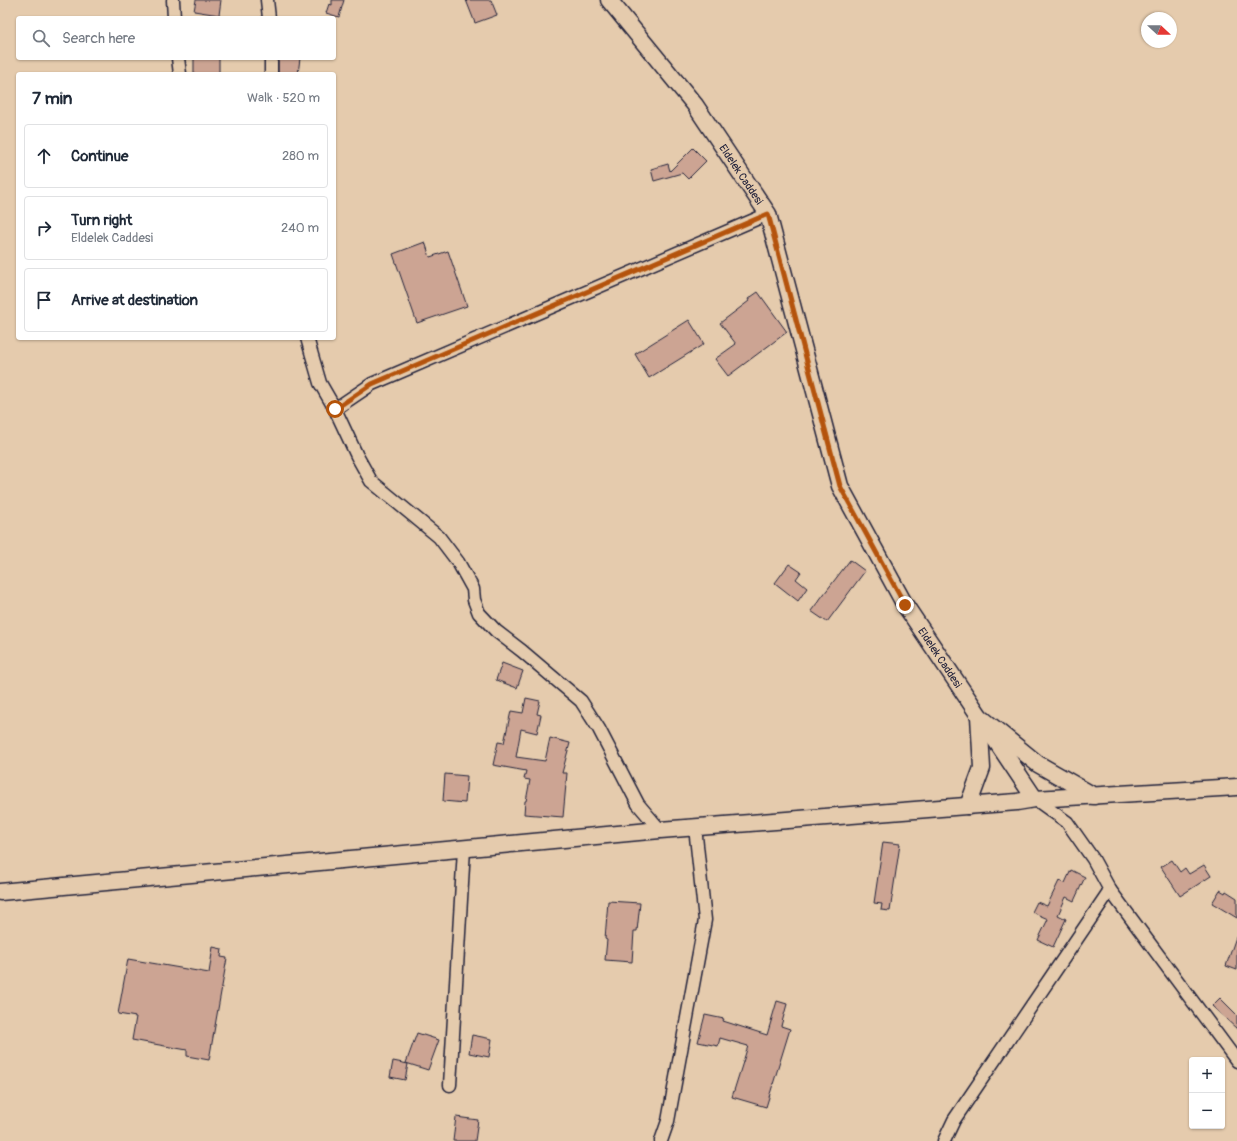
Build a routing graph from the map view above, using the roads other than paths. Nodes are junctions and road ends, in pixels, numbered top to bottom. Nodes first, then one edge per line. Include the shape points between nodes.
1 (173, 0) edge
2 (267, 0) edge
3 (609, 0) edge
4 (174, 16) edge
5 (270, 16) edge
6 (178, 60) edge
7 (271, 60) edge
8 (180, 72) edge
9 (271, 72) edge
10 (768, 214) junction
11 (308, 340) edge
12 (335, 409) junction
13 (979, 716) junction
14 (1237, 787) edge
15 (1094, 796) junction
16 (1034, 799) junction
17 (968, 806) junction
18 (695, 827) junction
19 (660, 830) junction
20 (464, 849) junction
21 (1110, 890) junction
22 (0, 892) edge
23 (1237, 1061) edge
24 (450, 1085) dead end
25 (661, 1141) edge
26 (944, 1141) edge

1 - 4 street
2 - 5 street
3 - 10 main road, Eldelek Caddesi via 695,105
6 - 8 street
7 - 9 street
10 - 12 street via 372,384
10 - 13 main road, Eldelek Caddesi via 840,486 905,605
11 - 12 street via 320,383
12 - 19 street via 371,481 439,537 458,562 473,589 479,613 496,631 581,701 599,729 638,804
13 - 15 main road via 1038,764
13 - 16 main road, Eldelek Caddesi
13 - 17 main road via 982,768
14 - 15 main road
15 - 16 main road
16 - 17 main road
16 - 21 street via 1067,822 1093,859
17 - 18 main road
18 - 19 main road
18 - 25 street via 705,920 668,1121
19 - 20 main road
20 - 22 main road
20 - 24 street
21 - 23 street
21 - 26 street via 954,1120

